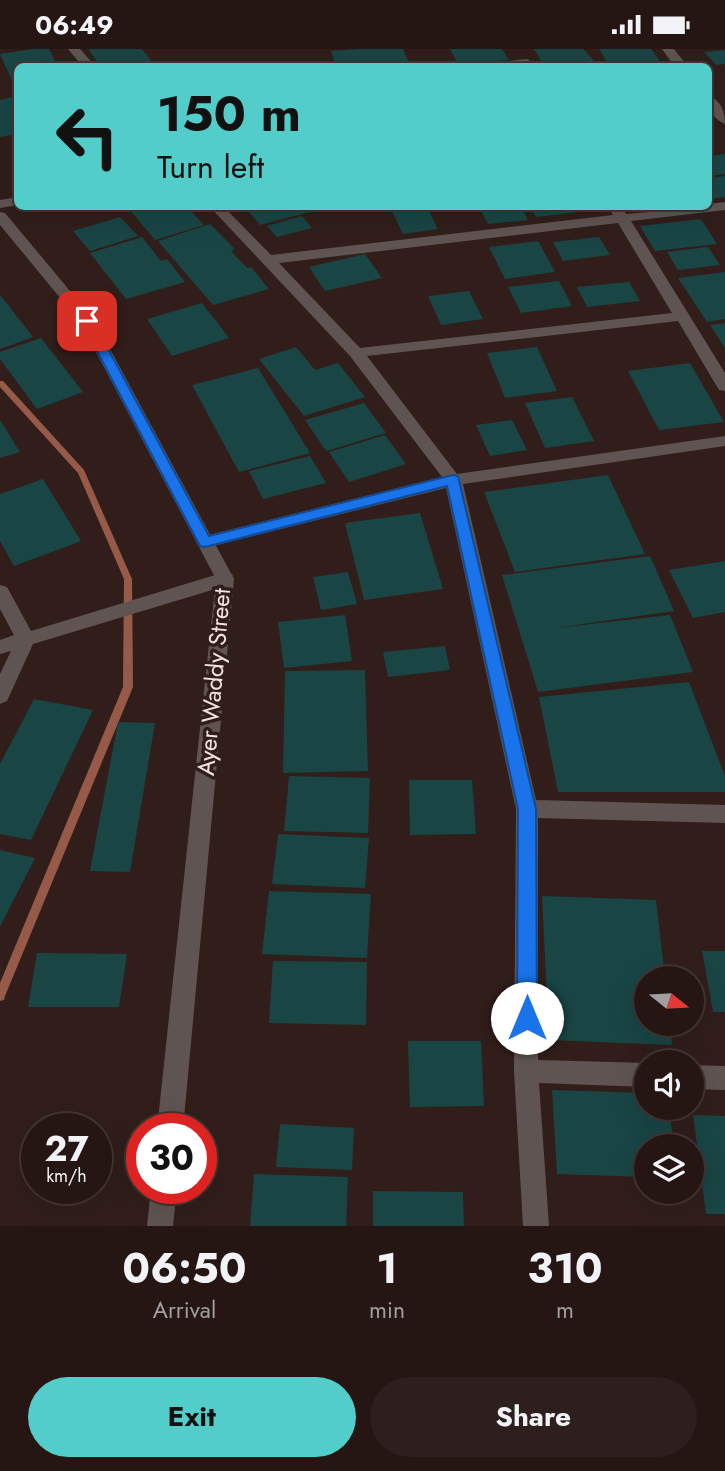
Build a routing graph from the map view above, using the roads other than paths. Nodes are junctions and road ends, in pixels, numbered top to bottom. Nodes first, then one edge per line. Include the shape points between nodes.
1 (74, 49) edge
2 (668, 49) edge
3 (86, 63) edge
4 (679, 63) edge
5 (712, 104) edge
6 (725, 120) edge
7 (220, 210) edge
8 (661, 210) edge
9 (619, 212) edge
10 (0, 216) edge
11 (269, 260) junction
12 (682, 316) junction
13 (356, 353) junction
14 (725, 386) edge
15 (725, 441) edge
16 (453, 480) junction
17 (205, 542) junction
18 (225, 579) junction
19 (0, 593) edge
20 (26, 639) junction
21 (0, 647) edge
22 (0, 696) edge
23 (527, 809) junction
24 (725, 814) edge
25 (526, 1071) junction
26 (634, 1075) edge
27 (704, 1077) edge
28 (725, 1078) edge
29 (172, 1113) edge
30 (162, 1204) edge
31 (160, 1226) edge
32 (536, 1226) edge

1 - 3 street
2 - 4 street
5 - 6 street
7 - 11 street
8 - 9 street
9 - 11 street
9 - 12 street
10 - 17 street, Ayer Waddy Street via 87,321
11 - 13 street
12 - 13 street
12 - 14 street
13 - 16 street
15 - 16 street
16 - 17 street
16 - 23 street
17 - 18 street, Ayer Waddy Street
18 - 20 street
18 - 29 street, Ayer Waddy Street
19 - 20 street
20 - 21 street
20 - 22 street
23 - 24 street
23 - 25 street
25 - 26 street
25 - 32 street
27 - 28 street
30 - 31 street

